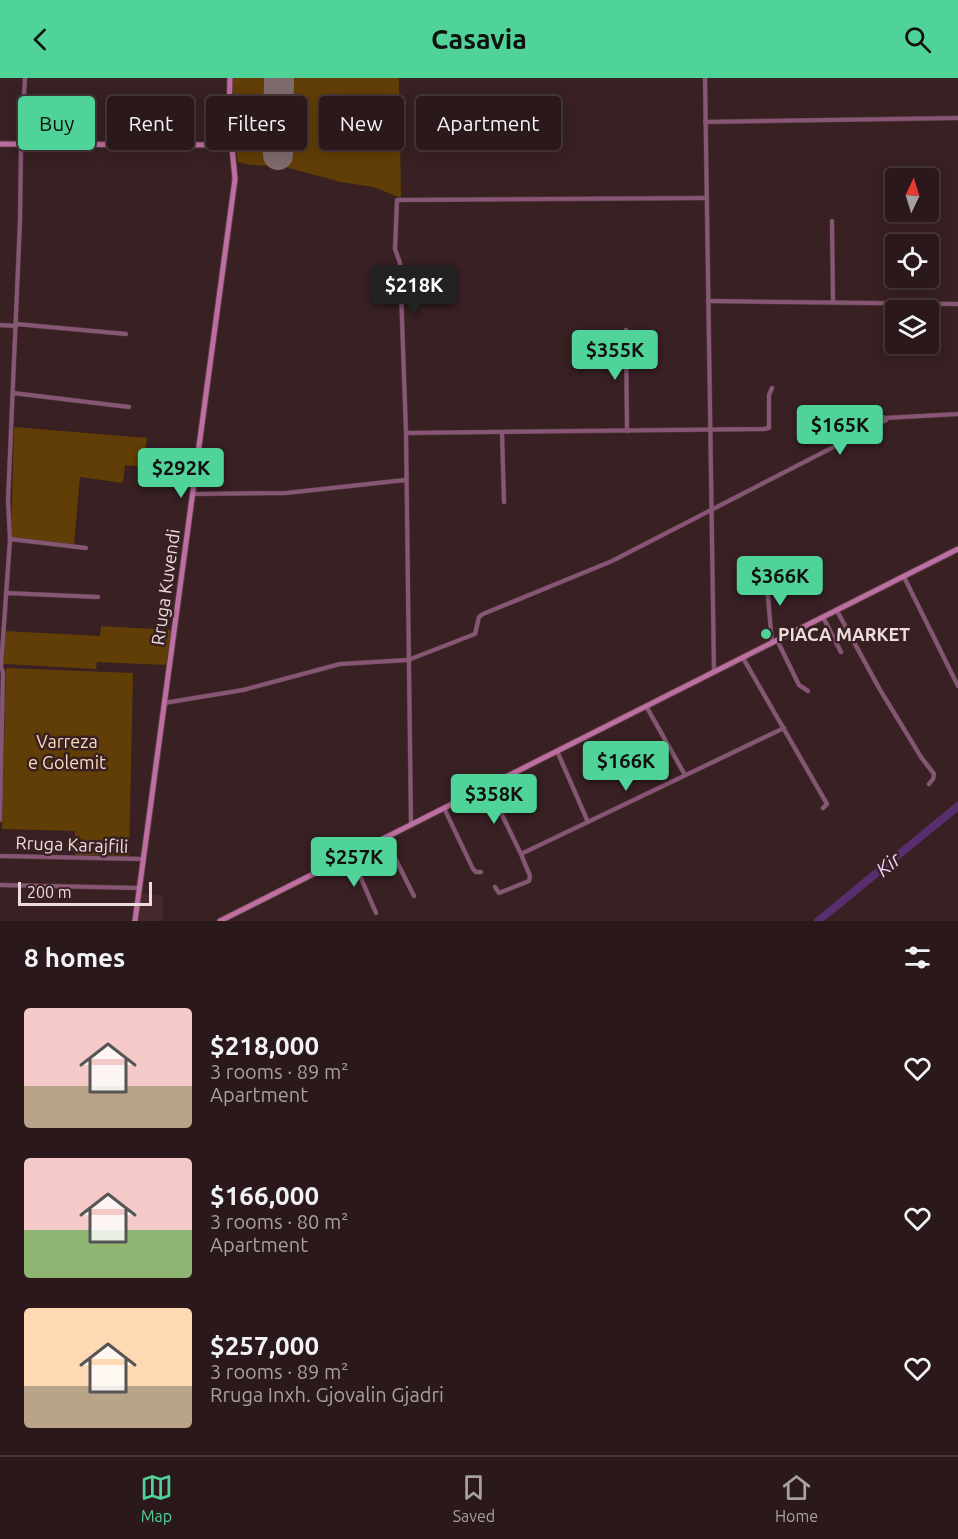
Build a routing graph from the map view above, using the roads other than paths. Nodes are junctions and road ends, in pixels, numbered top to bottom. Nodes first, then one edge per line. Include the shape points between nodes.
1 (25, 78) edge
2 (230, 78) edge
3 (705, 78) edge
4 (24, 96) edge
5 (230, 96) edge
6 (958, 118) edge
7 (705, 122) junction
8 (0, 144) edge
9 (18, 144) edge
10 (95, 144) edge
11 (206, 145) edge
12 (21, 150) edge
13 (232, 150) edge
14 (706, 198) junction
15 (832, 221) dead end
16 (708, 302) junction
17 (833, 302) junction
18 (957, 304) edge
19 (0, 325) edge
20 (16, 325) junction
21 (626, 330) dead end
22 (126, 334) dead end
23 (772, 388) dead end
24 (13, 393) junction
25 (129, 407) dead end
26 (958, 414) edge
27 (885, 418) junction
28 (837, 425) dead end
29 (709, 430) junction
30 (627, 431) junction
31 (406, 433) junction
32 (502, 433) junction
33 (405, 479) junction
34 (193, 494) junction
35 (504, 502) dead end
36 (710, 510) junction
37 (10, 539) junction
38 (86, 548) dead end
39 (958, 549) edge
40 (766, 574) dead end
41 (904, 577) junction
42 (4, 596) edge
43 (98, 597) dead end
44 (837, 610) junction
45 (823, 618) junction
46 (775, 641) junction
47 (841, 652) dead end
48 (743, 658) junction
49 (408, 660) junction
50 (714, 672) junction
51 (958, 686) edge
52 (808, 691) dead end
53 (164, 704) junction
54 (646, 706) junction
55 (784, 728) junction
56 (557, 751) junction
57 (685, 775) junction
58 (929, 784) dead end
59 (488, 786) junction
60 (444, 808) junction
61 (824, 808) dead end
62 (0, 820) edge
63 (588, 822) junction
64 (411, 825) junction
65 (385, 838) junction
66 (520, 854) junction
67 (351, 855) junction
68 (0, 856) edge
69 (143, 859) junction
70 (481, 872) dead end
71 (0, 885) edge
72 (495, 887) dead end
73 (140, 888) junction
74 (414, 896) dead end
75 (376, 913) dead end
76 (135, 921) edge
77 (220, 921) edge

1 - 4 street
2 - 5 street, Rruga Kuvendi
3 - 7 street
6 - 7 street
7 - 14 street
8 - 9 street
10 - 11 street
12 - 20 street
13 - 34 street, Rruga Kuvendi via 235,178
14 - 16 street
14 - 31 street via 397,201 395,249 400,263
15 - 17 street
16 - 17 street
16 - 29 street
17 - 18 street
19 - 20 street
20 - 22 street
20 - 24 street
21 - 30 street
23 - 29 street via 769,428
24 - 25 street
24 - 37 street
26 - 27 street
27 - 28 street
27 - 36 street via 883,423
29 - 30 street
29 - 36 street
30 - 32 street
31 - 32 street
31 - 33 street
32 - 35 street
33 - 34 street via 286,493
33 - 49 street
34 - 53 street, Rruga Kuvendi
36 - 49 street via 612,561 483,614 475,634
36 - 50 street
37 - 38 street
37 - 42 street
39 - 41 street
40 - 46 street
41 - 44 street
41 - 51 street
42 - 43 street
42 - 62 street
44 - 45 street
44 - 58 street via 852,642 934,774
45 - 46 street
45 - 47 street
46 - 48 street
46 - 52 street via 799,685
48 - 50 street
48 - 55 street
49 - 53 street via 340,664 243,690
49 - 64 street
50 - 54 street
53 - 69 street, Rruga Kuvendi
54 - 56 street
54 - 57 street
55 - 57 street
55 - 61 street via 827,804
56 - 59 street
56 - 63 street
57 - 63 street
59 - 60 street
59 - 66 street
60 - 64 street
60 - 70 street via 473,869
63 - 66 street
64 - 65 street
65 - 67 street
65 - 74 street
66 - 72 street via 530,876 528,881 499,893
67 - 75 street
67 - 77 street
68 - 69 street, Rruga Karajfili
69 - 73 street, Rruga Kuvendi
71 - 73 street
73 - 76 street, Rruga Kuvendi

